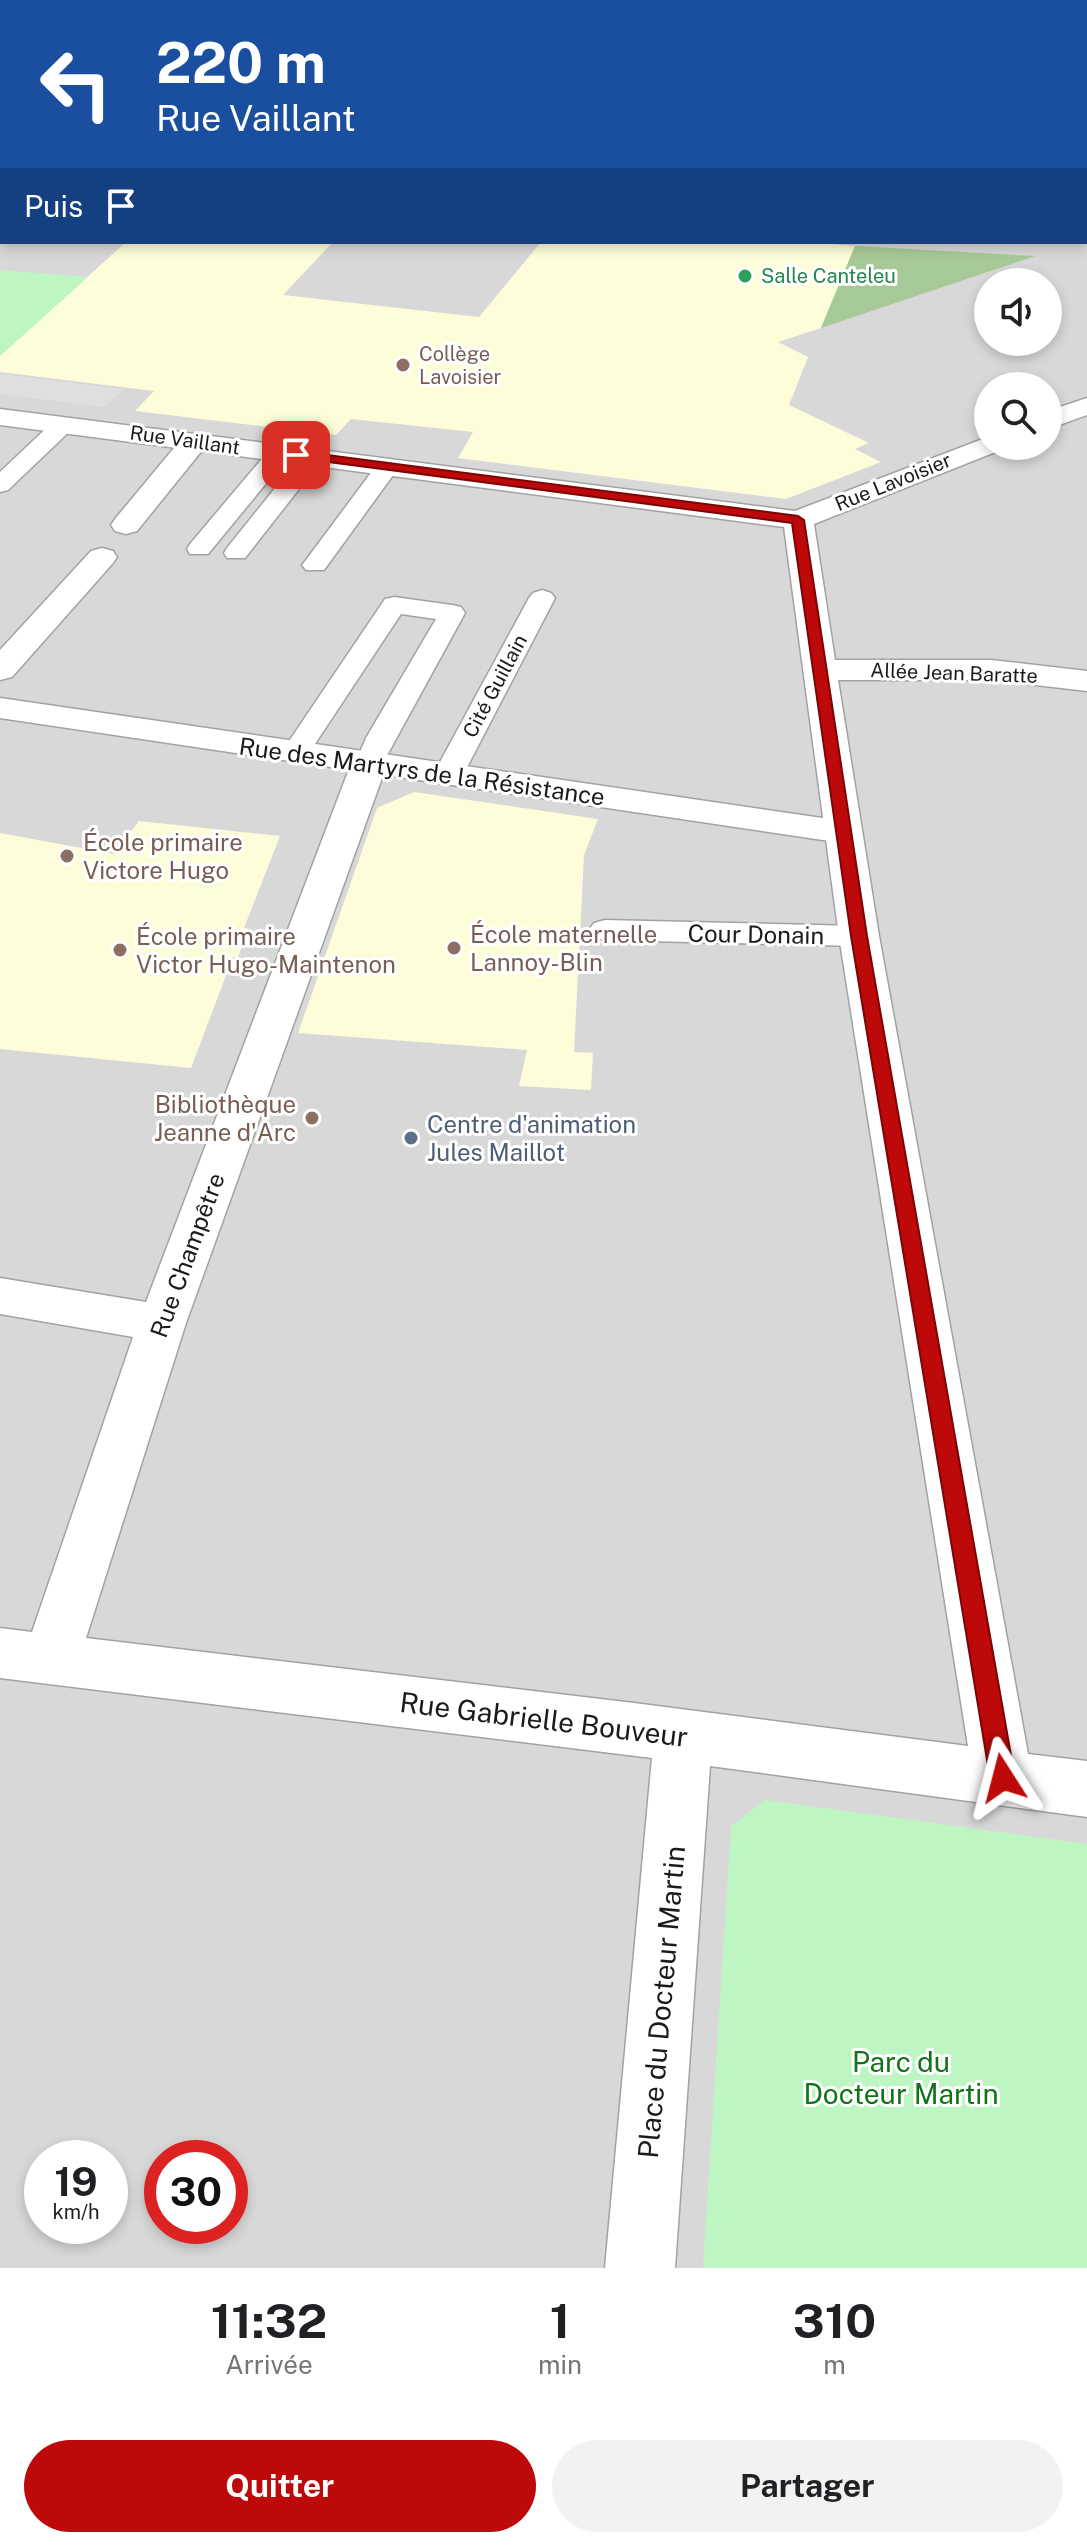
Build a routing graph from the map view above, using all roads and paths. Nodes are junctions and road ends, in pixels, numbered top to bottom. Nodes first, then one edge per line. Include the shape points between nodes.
1 (1087, 406) edge
2 (1062, 416) edge
3 (0, 417) edge
4 (63, 425) junction
5 (194, 442) junction
6 (974, 451) edge
7 (279, 453) junction
8 (312, 457) junction
9 (387, 467) junction
10 (0, 485) edge
11 (798, 520) junction
12 (126, 525) dead end
13 (199, 549) dead end
14 (236, 553) dead end
15 (102, 557) dead end
16 (315, 565) dead end
17 (542, 598) dead end
18 (0, 670) edge
19 (821, 670) junction
20 (1087, 681) edge
21 (0, 708) edge
22 (295, 753) junction
23 (369, 764) junction
24 (448, 775) junction
25 (843, 832) junction
26 (605, 930) dead end
27 (859, 936) junction
28 (0, 1296) edge
29 (162, 1323) junction
30 (25, 1657) edge
31 (683, 1736) junction
32 (1003, 1778) junction
33 (1087, 1789) edge
34 (640, 2268) edge

1 - 2 street
3 - 4 street, Rue Vaillant
4 - 5 street, Rue Vaillant
4 - 10 lane
5 - 7 street, Rue Vaillant
5 - 12 street
6 - 11 street, Rue Lavoisier
7 - 8 street, Rue Vaillant
7 - 13 lane
8 - 9 street, Rue Vaillant
8 - 14 lane
9 - 11 street, Rue Vaillant
9 - 16 lane
11 - 19 street
15 - 18 street
17 - 24 lane, Cité Guillain
19 - 20 street, Allée Jean Baratte via 991,670
19 - 25 street
21 - 22 street, Rue des Martyrs de la Résistance
22 - 23 street, Rue des Martyrs de la Résistance
22 - 23 lane via 394,605 452,613
23 - 24 street, Rue des Martyrs de la Résistance
23 - 29 street, Rue Champêtre
24 - 25 street, Rue des Martyrs de la Résistance
25 - 27 street
26 - 27 lane, Cour Donain
27 - 32 street
28 - 29 street
29 - 30 street, Rue Champêtre
30 - 31 street, Rue Gabrielle Bouveur
31 - 32 street, Rue Gabrielle Bouveur
31 - 34 street, Place du Docteur Martin
32 - 33 street, Rue Gabrielle Bouveur

